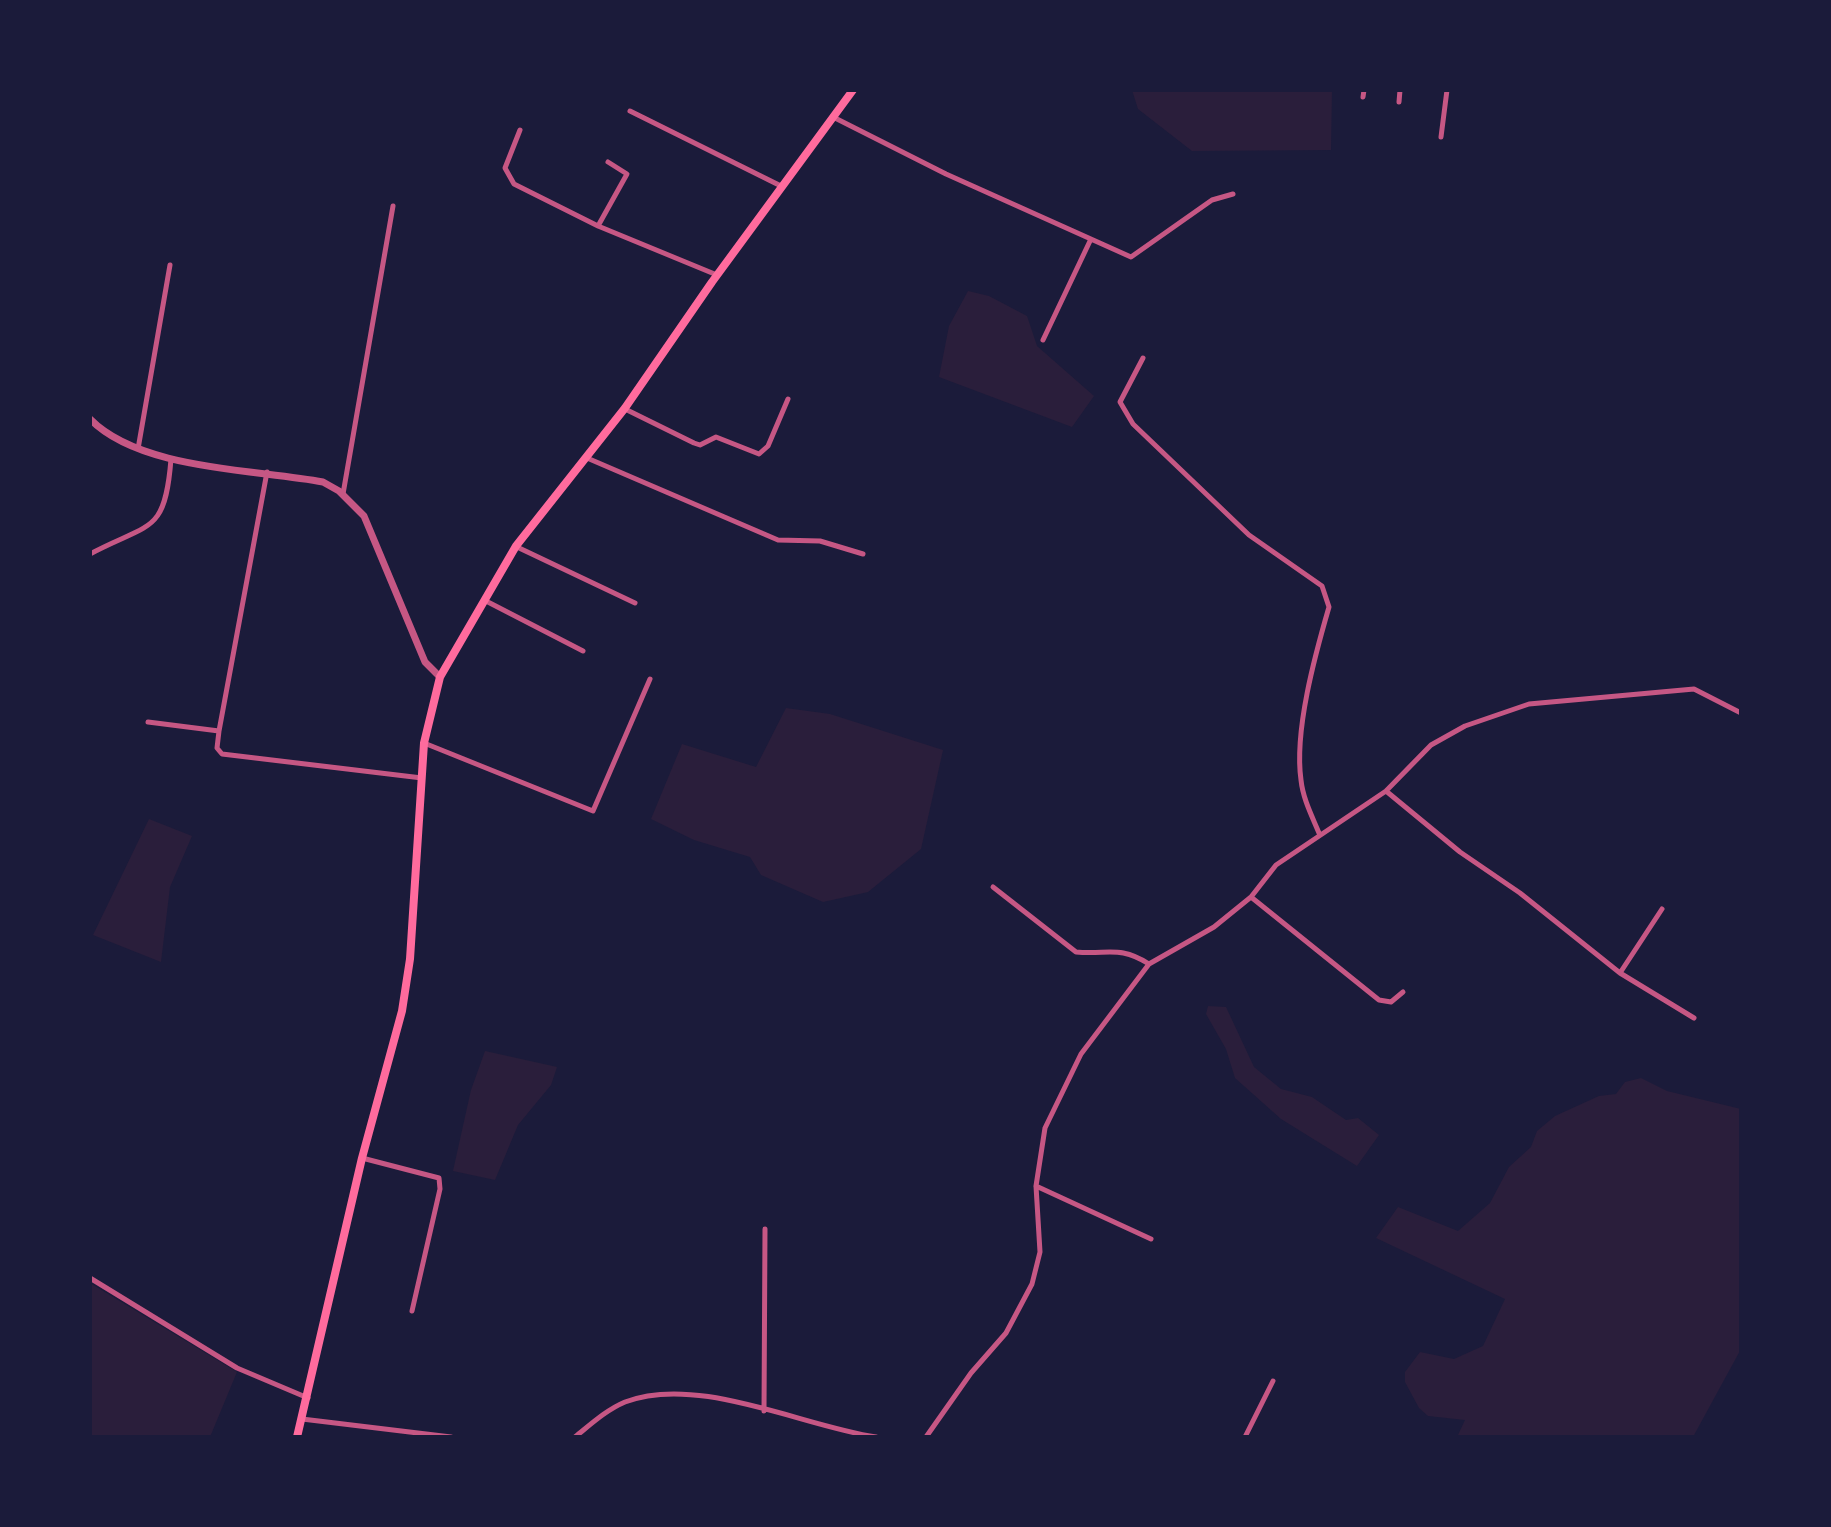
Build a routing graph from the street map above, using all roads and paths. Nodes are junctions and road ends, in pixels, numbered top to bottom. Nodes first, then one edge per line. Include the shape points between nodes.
1 (853, 90) edge
2 (1400, 90) edge
3 (1447, 90) edge
4 (1399, 102) dead end
5 (630, 111) dead end
6 (832, 116) junction
7 (520, 130) dead end
8 (1441, 137) dead end
9 (608, 162) dead end
10 (781, 186) junction
11 (1233, 194) dead end
12 (393, 206) dead end
13 (598, 226) junction
14 (1090, 241) junction
15 (170, 265) dead end
16 (717, 275) junction
17 (1043, 340) dead end
18 (1143, 358) dead end
19 (788, 399) dead end
20 (625, 408) junction
21 (90, 419) edge
22 (138, 450) junction
23 (587, 458) junction
24 (171, 459) junction
25 (267, 472) junction
26 (342, 495) junction
27 (516, 546) junction
28 (90, 554) edge
29 (863, 554) dead end
30 (483, 599) junction
31 (635, 603) dead end
32 (583, 651) dead end
33 (440, 677) junction
34 (650, 679) dead end
35 (1741, 713) edge
36 (148, 722) dead end
37 (219, 731) junction
38 (424, 743) junction
39 (423, 778) junction
40 (1386, 791) junction
41 (1319, 833) junction
42 (993, 887) dead end
43 (1251, 897) junction
44 (1662, 909) dead end
45 (1149, 964) junction
46 (1620, 973) junction
47 (1403, 992) dead end
48 (1694, 1018) dead end
49 (362, 1158) junction
50 (1036, 1186) junction
51 (765, 1229) dead end
52 (1151, 1239) dead end
53 (90, 1278) edge
54 (412, 1311) dead end
55 (1273, 1381) dead end
56 (309, 1398) junction
57 (764, 1411) junction
58 (302, 1419) junction
59 (297, 1437) edge
60 (451, 1437) edge
61 (575, 1437) edge
62 (876, 1437) edge
63 (926, 1437) edge
64 (1245, 1437) edge

1 - 6 main road
2 - 4 street
3 - 8 street
5 - 10 street
6 - 10 main road
6 - 14 street
7 - 13 street via 506,160 509,179
9 - 13 street via 627,174
10 - 16 main road
11 - 14 street via 1212,200 1135,257
12 - 26 street
13 - 16 street
14 - 17 street
15 - 22 street
16 - 20 main road
18 - 41 street via 1120,402 1133,424 1227,515 1322,586 1328,596 1305,709 1300,777
19 - 20 street via 768,446 759,454 716,437 694,443
20 - 23 main road
21 - 22 street via 104,434
22 - 24 street
23 - 27 main road
23 - 29 street via 778,540 820,541
24 - 25 street
24 - 28 street via 168,499 161,514 151,525
25 - 26 street via 323,482
25 - 37 street
26 - 33 street via 364,516 425,662
27 - 30 main road
27 - 31 street
30 - 32 street
30 - 33 main road
33 - 38 main road
34 - 38 street via 593,811
35 - 40 street via 1694,689 1529,704 1465,726 1431,745
36 - 37 street
37 - 39 street via 217,748 222,754
38 - 39 main road
39 - 49 main road via 410,959
40 - 41 street
40 - 46 street
41 - 43 street via 1276,865
42 - 45 street via 1076,952 1117,950
43 - 45 street via 1214,927
43 - 47 street via 1379,1000 1391,1002
44 - 46 street
45 - 50 street via 1081,1054 1045,1128
46 - 48 street
49 - 54 street via 439,1178
49 - 56 main road
50 - 52 street
50 - 63 street via 1040,1252 1032,1284 1006,1333
51 - 57 street
53 - 56 street via 237,1368
55 - 64 street
56 - 58 main road
57 - 61 street via 709,1396 637,1400 613,1408
57 - 62 street
58 - 59 main road
58 - 60 street

